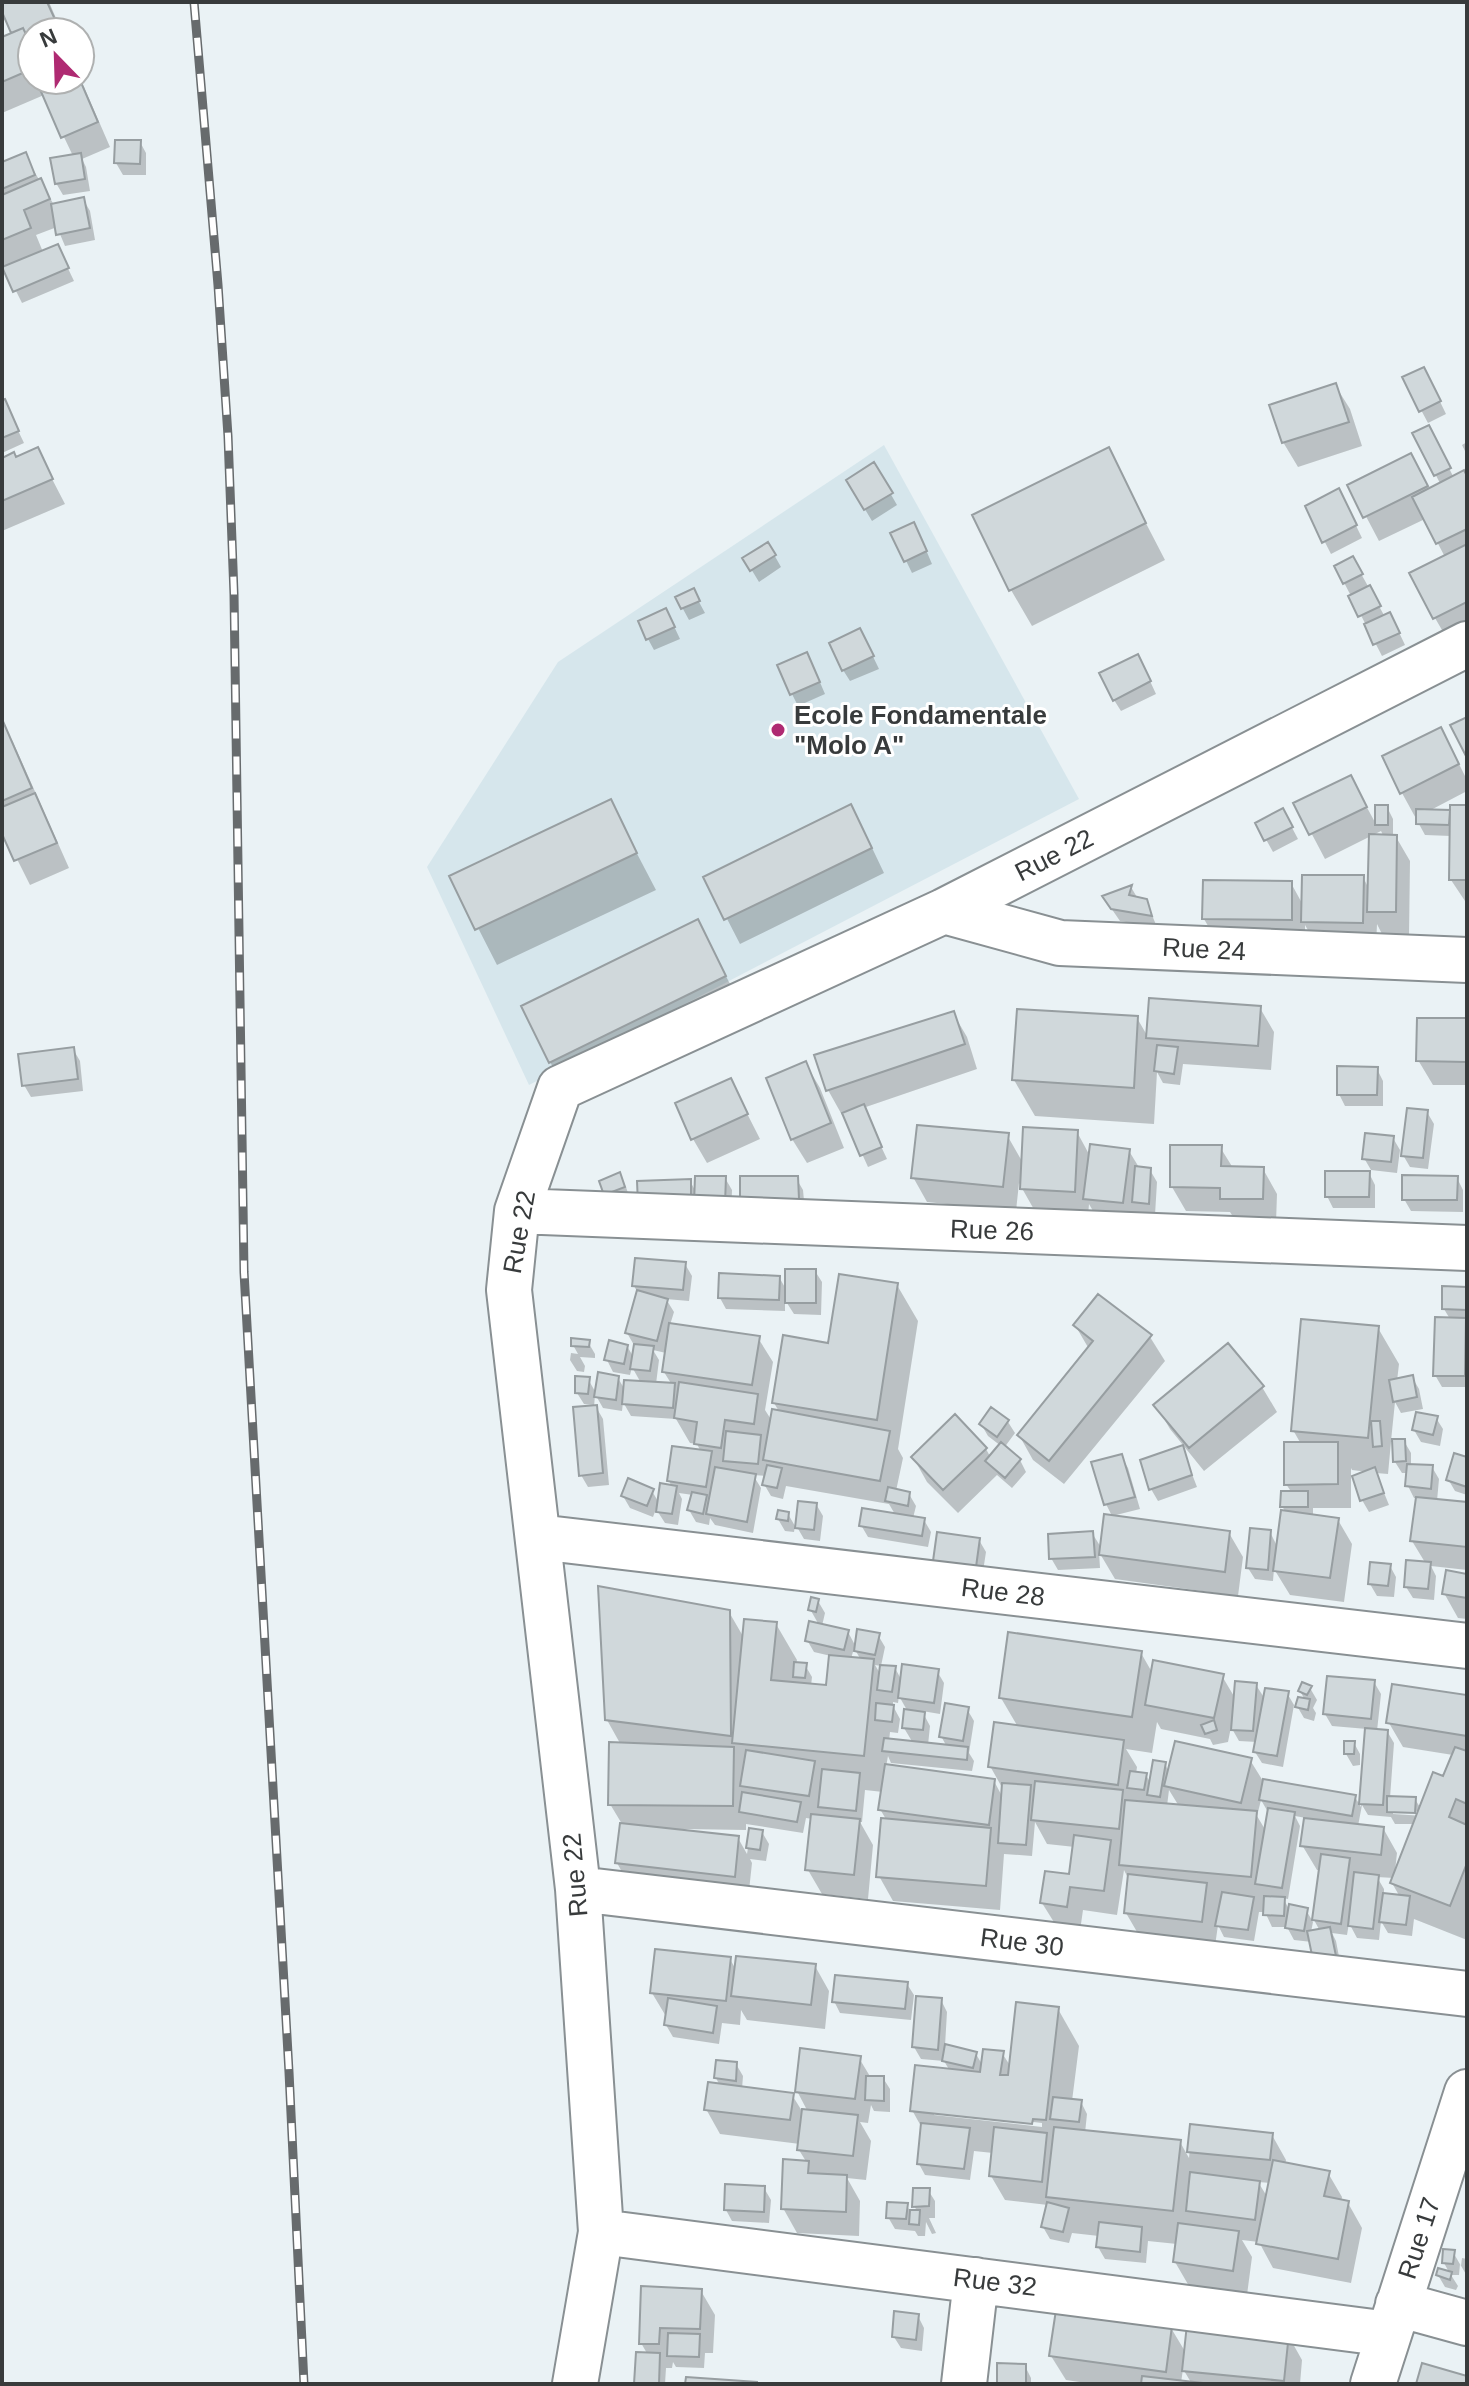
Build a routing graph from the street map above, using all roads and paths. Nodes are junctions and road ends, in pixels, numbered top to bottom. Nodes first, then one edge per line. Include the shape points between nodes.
1 (1467, 644) edge
2 (944, 911) junction
3 (1467, 960) edge
4 (517, 1211) junction
5 (1467, 1248) edge
6 (538, 1537) junction
7 (1467, 1646) edge
8 (578, 1889) junction
9 (1467, 1994) edge
10 (1467, 2092) edge
11 (601, 2232) junction
12 (976, 2280) junction
13 (1393, 2319) junction
14 (1467, 2323) edge
15 (575, 2384) edge
16 (964, 2384) edge
17 (1373, 2384) edge

1 - 2 street, Rue 22
2 - 3 street, Rue 24 via 1060,943
2 - 4 street, Rue 22 via 560,1088
4 - 5 street, Rue 26
4 - 6 street, Rue 22 via 509,1290
6 - 7 street, Rue 28
6 - 8 street, Rue 22
8 - 9 street, Rue 30
8 - 11 street, Rue 22
10 - 13 street, Rue 17
11 - 12 street, Rue 32
11 - 15 street, Rue 22
12 - 13 street, Rue 32
12 - 16 street
13 - 14 street, Rue 32
13 - 17 street, Rue 17

